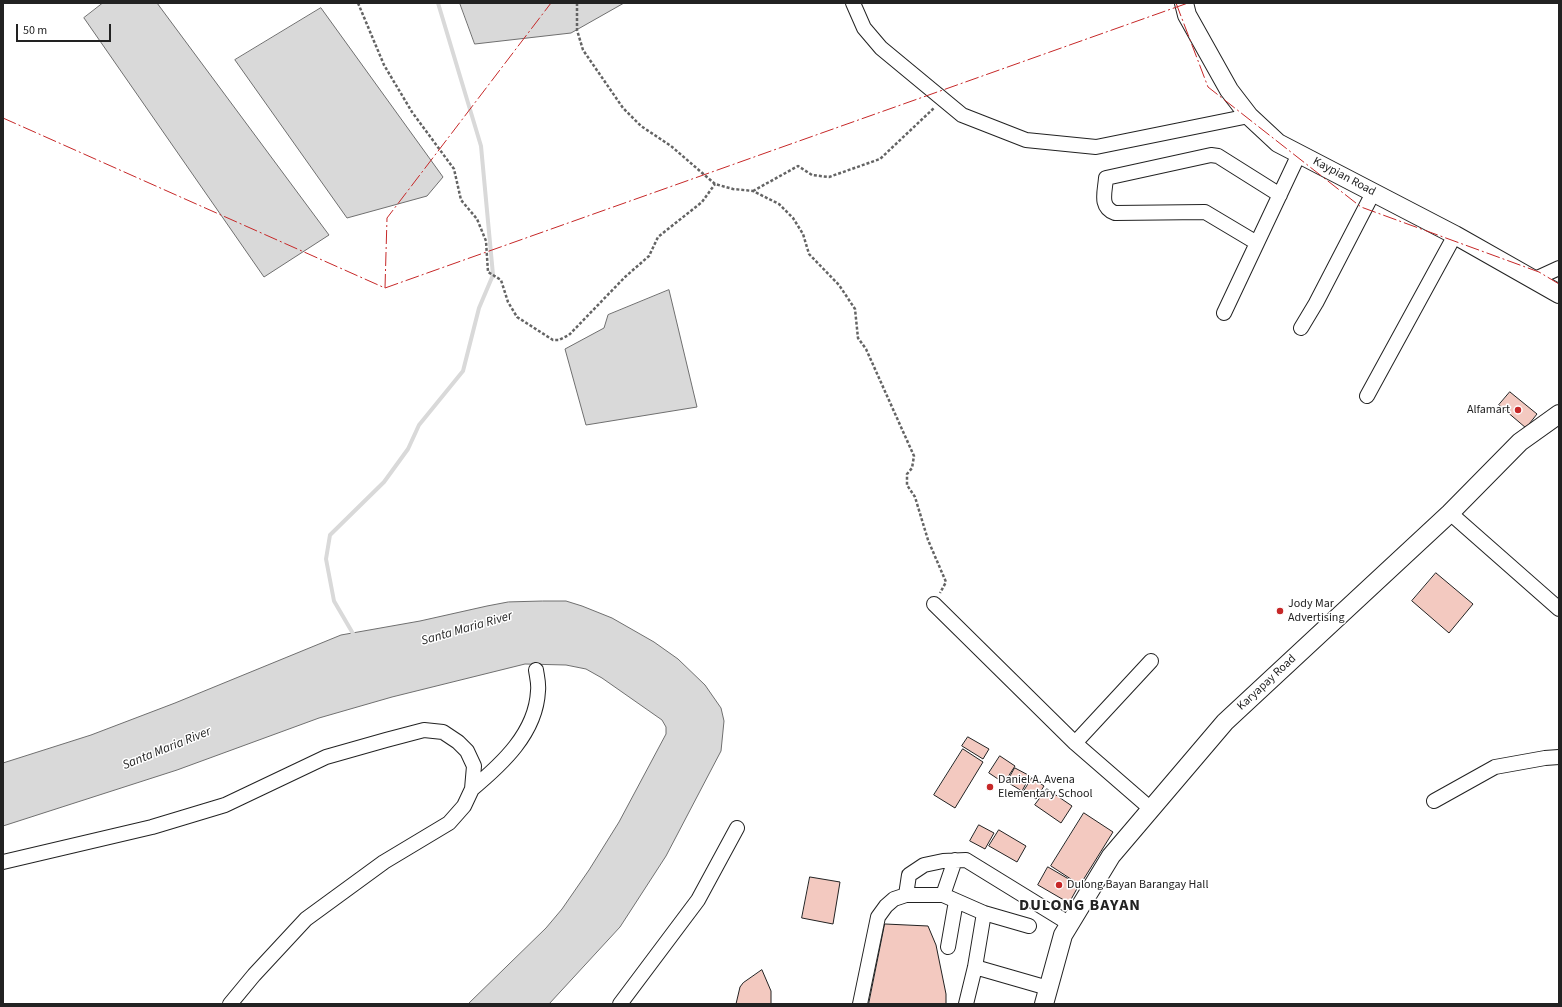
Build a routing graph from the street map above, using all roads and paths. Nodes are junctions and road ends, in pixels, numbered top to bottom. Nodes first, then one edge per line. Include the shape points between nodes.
1 (358, 3) edge
2 (577, 3) edge
3 (853, 3) edge
4 (1184, 3) edge
5 (943, 99) junction
6 (1249, 116) junction
7 (1299, 154) junction
8 (715, 184) junction
9 (753, 191) junction
10 (1373, 193) junction
11 (1280, 195) junction
12 (1455, 235) junction
13 (1257, 244) junction
14 (1559, 268) edge
15 (1535, 279) junction
16 (1559, 294) edge
17 (1224, 313) dead end
18 (1302, 328) dead end
19 (1367, 396) dead end
20 (1559, 414) edge
21 (1450, 513) junction
22 (934, 604) joint
23 (1559, 609) edge
24 (1151, 661) dead end
25 (536, 670) dead end
26 (1076, 743) junction
27 (1559, 757) edge
28 (472, 789) junction
29 (1434, 802) dead end
30 (1151, 809) junction
31 (736, 828) dead end
32 (955, 860) junction
33 (3, 862) edge
34 (906, 895) junction
35 (950, 898) junction
36 (984, 912) junction
37 (1070, 924) junction
38 (1029, 926) dead end
39 (948, 947) dead end
40 (975, 967) junction
41 (1046, 996) edge
42 (230, 1004) edge
43 (620, 1004) edge
44 (860, 1004) edge
45 (966, 1004) edge

1 - 8 path via 384,65 412,112 454,169 461,200 477,219 486,241 488,272 501,280 508,302 517,317 552,340 569,335 649,256 658,237 702,202
2 - 8 path via 577,30 583,50 623,108 641,126 671,146
3 - 5 street via 864,28 882,48
4 - 6 main road, Kaypian Road via 1187,15 1229,90
5 - 6 street via 962,115 1026,140 1096,147
5 - 9 path via 880,159 829,177 812,175 798,166
6 - 7 main road, Kaypian Road via 1278,143
7 - 10 main road, Kaypian Road
7 - 11 street
8 - 9 path
9 - 22 path via 779,204 793,218 803,234 809,254 839,285 855,309 858,338 866,349 914,456 912,468 907,474 907,485 915,497 928,540 946,582
10 - 12 main road, Kaypian Road
10 - 18 street
11 - 13 street
11 - 13 street via 1218,156 1211,155 1106,178 1104,201 1110,211 1123,214 1205,212
12 - 15 main road, Kaypian Road
12 - 19 street
13 - 17 street
14 - 15 street
15 - 16 main road, Kaypian Road
20 - 21 main road, Karyapay Road via 1520,442
21 - 23 street
21 - 30 main road, Karyapay Road via 1225,722
22 - 26 street
24 - 26 street
25 - 28 street via 538,691 534,716 512,752
26 - 30 street
27 - 29 street via 1494,767
28 - 33 street via 474,766 467,752 443,732 424,730 326,757 225,805 152,827
28 - 42 street via 464,806 449,823 384,862 306,920
30 - 37 main road, Karyapay Road via 1111,856
31 - 43 street via 698,900
32 - 34 street via 924,865 909,875
32 - 35 street
32 - 37 street via 966,860
34 - 35 street
34 - 44 street via 894,899 878,917
35 - 36 street
35 - 39 street
36 - 38 street
36 - 40 street
37 - 41 main road, Karyapay Road via 1063,935
40 - 41 street
40 - 45 street

